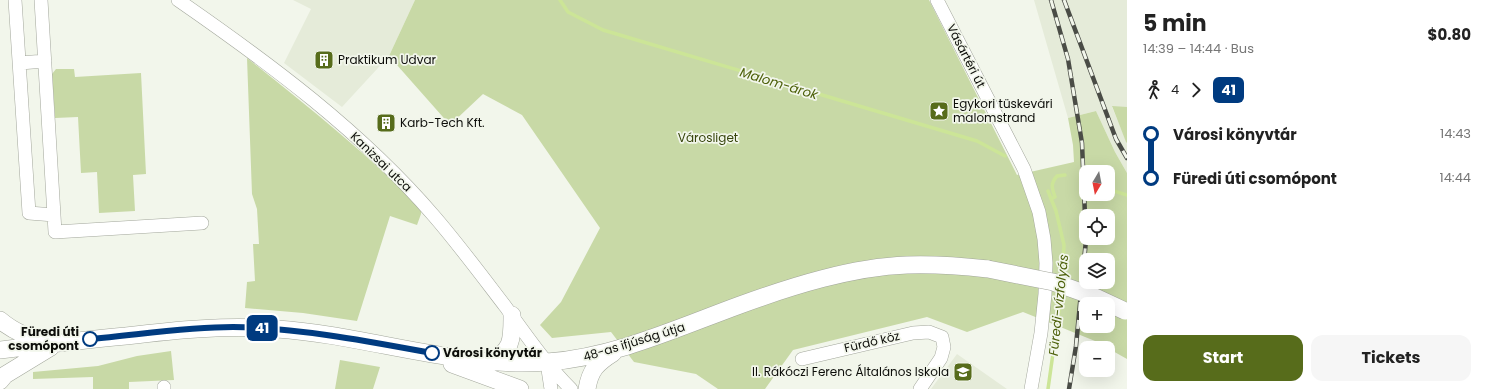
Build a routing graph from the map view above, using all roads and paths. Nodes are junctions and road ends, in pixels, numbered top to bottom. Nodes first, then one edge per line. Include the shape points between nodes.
1 (15, 0) edge
2 (41, 0) edge
3 (178, 0) edge
4 (937, 0) edge
5 (45, 61) junction
6 (20, 63) junction
7 (54, 215) junction
8 (202, 223) dead end
9 (1126, 311) edge
10 (512, 315) junction
11 (0, 320) edge
12 (58, 343) junction
13 (399, 347) junction
14 (621, 348) junction
15 (0, 350) edge
16 (802, 359) dead end
17 (490, 362) junction
18 (547, 362) junction
19 (0, 381) edge
20 (520, 389) edge
21 (551, 389) edge
22 (571, 389) edge
23 (587, 389) edge
24 (920, 389) edge
25 (1032, 389) edge

1 - 6 street
2 - 5 street
3 - 10 street, Kanizsai utca via 273,69 342,124 394,171 435,216
4 - 25 street, Vásártéri út via 1024,168 1039,212 1046,263 1045,294
5 - 6 street
5 - 7 street
6 - 7 street via 29,213
7 - 8 street via 55,232
9 - 14 main road, 48-as ifjúság útja, bridge via 1053,282 988,269 905,265 875,268 784,290
10 - 17 main road via 510,340 506,350
10 - 18 street, Kanizsai utca
11 - 12 main road via 36,340
12 - 13 main road, 48-as ifjúság útja via 171,330 232,327 279,329
12 - 15 main road
12 - 19 main road via 17,366
13 - 17 main road, 48-as ifjúság útja
13 - 20 main road
14 - 18 main road, 48-as ifjúság útja via 581,358
14 - 23 main road via 592,370
16 - 24 street, Fürdő köz via 913,333 929,332 942,337 944,347 941,358
17 - 18 main road, 48-as ifjúság útja
18 - 21 street, Kanizsai utca
18 - 22 street, Kanizsai utca

